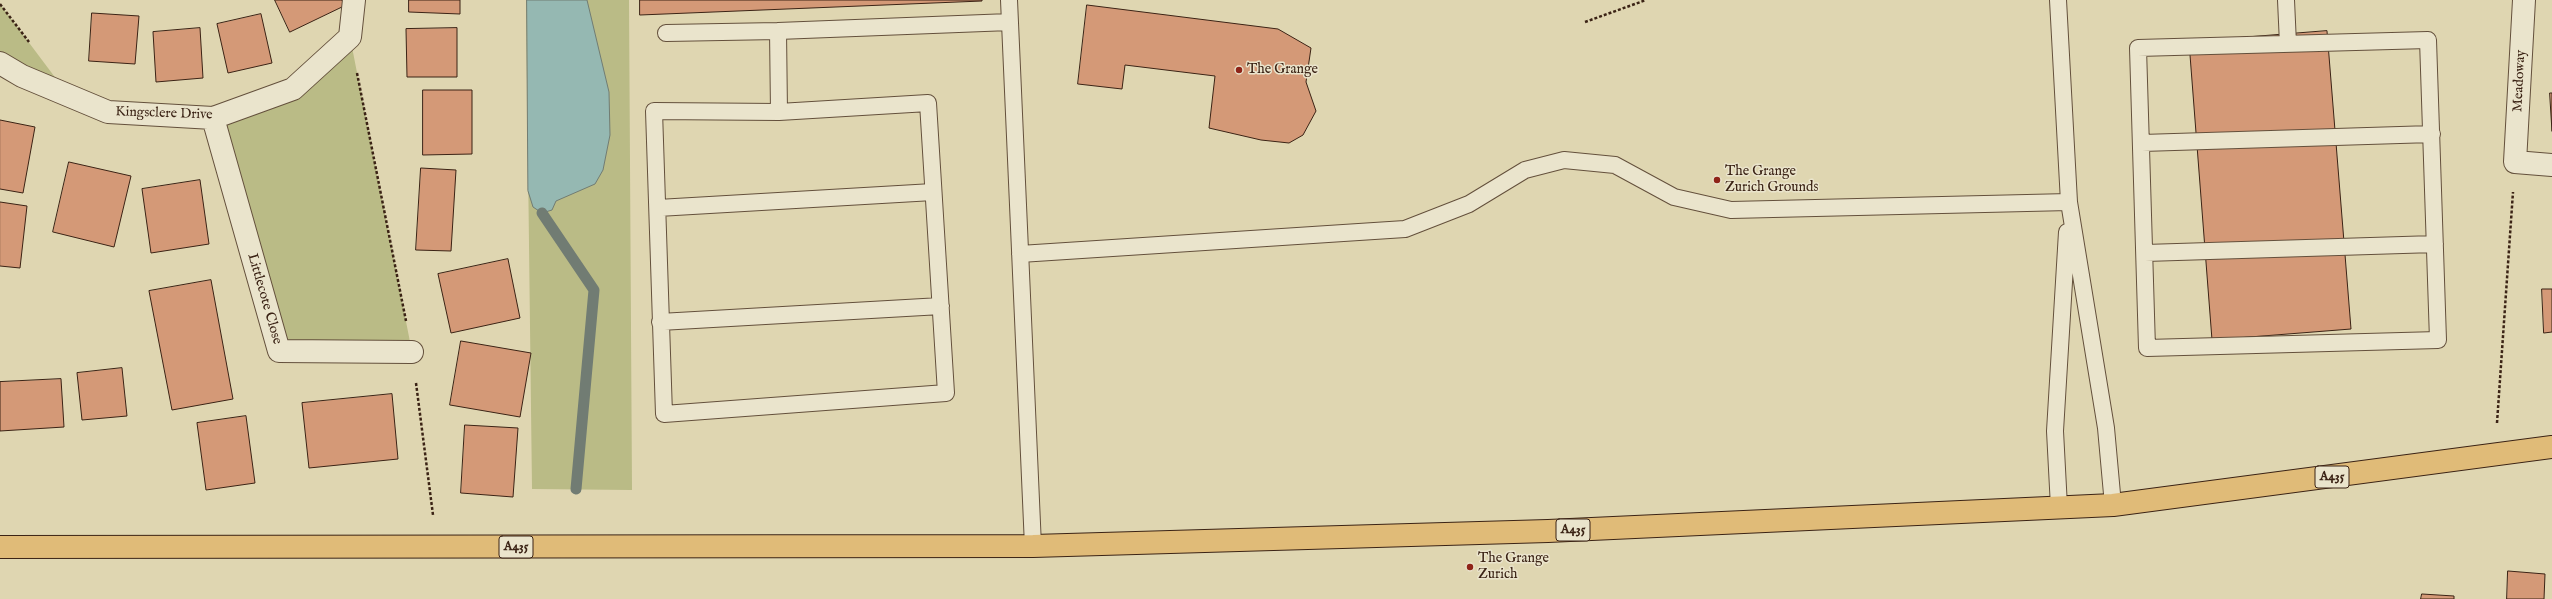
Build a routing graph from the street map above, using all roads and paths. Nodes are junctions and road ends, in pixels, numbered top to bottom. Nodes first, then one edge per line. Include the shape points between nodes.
1 (354, 0) edge
2 (1009, 0) edge
3 (1646, 0) edge
4 (2058, 0) edge
5 (2286, 0) edge
6 (2524, 0) edge
7 (1010, 22) junction
8 (1585, 22) dead end
9 (778, 30) junction
10 (666, 33) dead end
11 (350, 37) junction
12 (2288, 44) junction
13 (0, 63) edge
14 (779, 112) junction
15 (213, 118) junction
16 (2432, 134) junction
17 (2142, 143) junction
18 (2515, 162) junction
19 (2552, 165) edge
20 (934, 192) junction
21 (2069, 202) junction
22 (658, 208) junction
23 (2435, 244) junction
24 (2145, 253) junction
25 (1020, 254) junction
26 (941, 306) junction
27 (660, 322) junction
28 (412, 352) junction
29 (2552, 448) edge
30 (2494, 456) junction
31 (2113, 505) junction
32 (2059, 507) junction
33 (1033, 546) junction
34 (0, 547) edge
35 (437, 548) junction

1 - 11 street
2 - 7 lane
3 - 8 path
4 - 21 lane
5 - 12 lane
6 - 18 street, Meadoway
7 - 9 lane
7 - 25 lane
9 - 10 lane
9 - 14 lane
11 - 15 street, Kingsclere Drive via 293,89
11 - 28 path
12 - 16 lane via 2428,40
12 - 17 lane via 2138,48
13 - 15 street, Kingsclere Drive via 22,76 108,112
14 - 20 lane via 928,103
14 - 22 lane via 654,111
15 - 28 street, Littlecote Close via 279,352
16 - 17 lane
16 - 23 lane
17 - 24 lane
18 - 19 street
18 - 30 path
20 - 22 lane
20 - 26 lane
21 - 25 lane via 1731,210 1674,197 1615,165 1564,160 1525,170 1469,204 1405,229
21 - 31 lane via 2106,428
21 - 32 lane via 2055,431
22 - 27 lane
23 - 24 lane
23 - 24 lane via 2438,340 2148,348
25 - 33 lane
26 - 27 lane
26 - 27 lane via 946,393 664,414
28 - 35 path
29 - 30 main road, A435
30 - 31 main road, A435
31 - 32 main road, A435
32 - 33 main road, A435 via 1540,532
33 - 35 main road, A435
34 - 35 main road, A435

